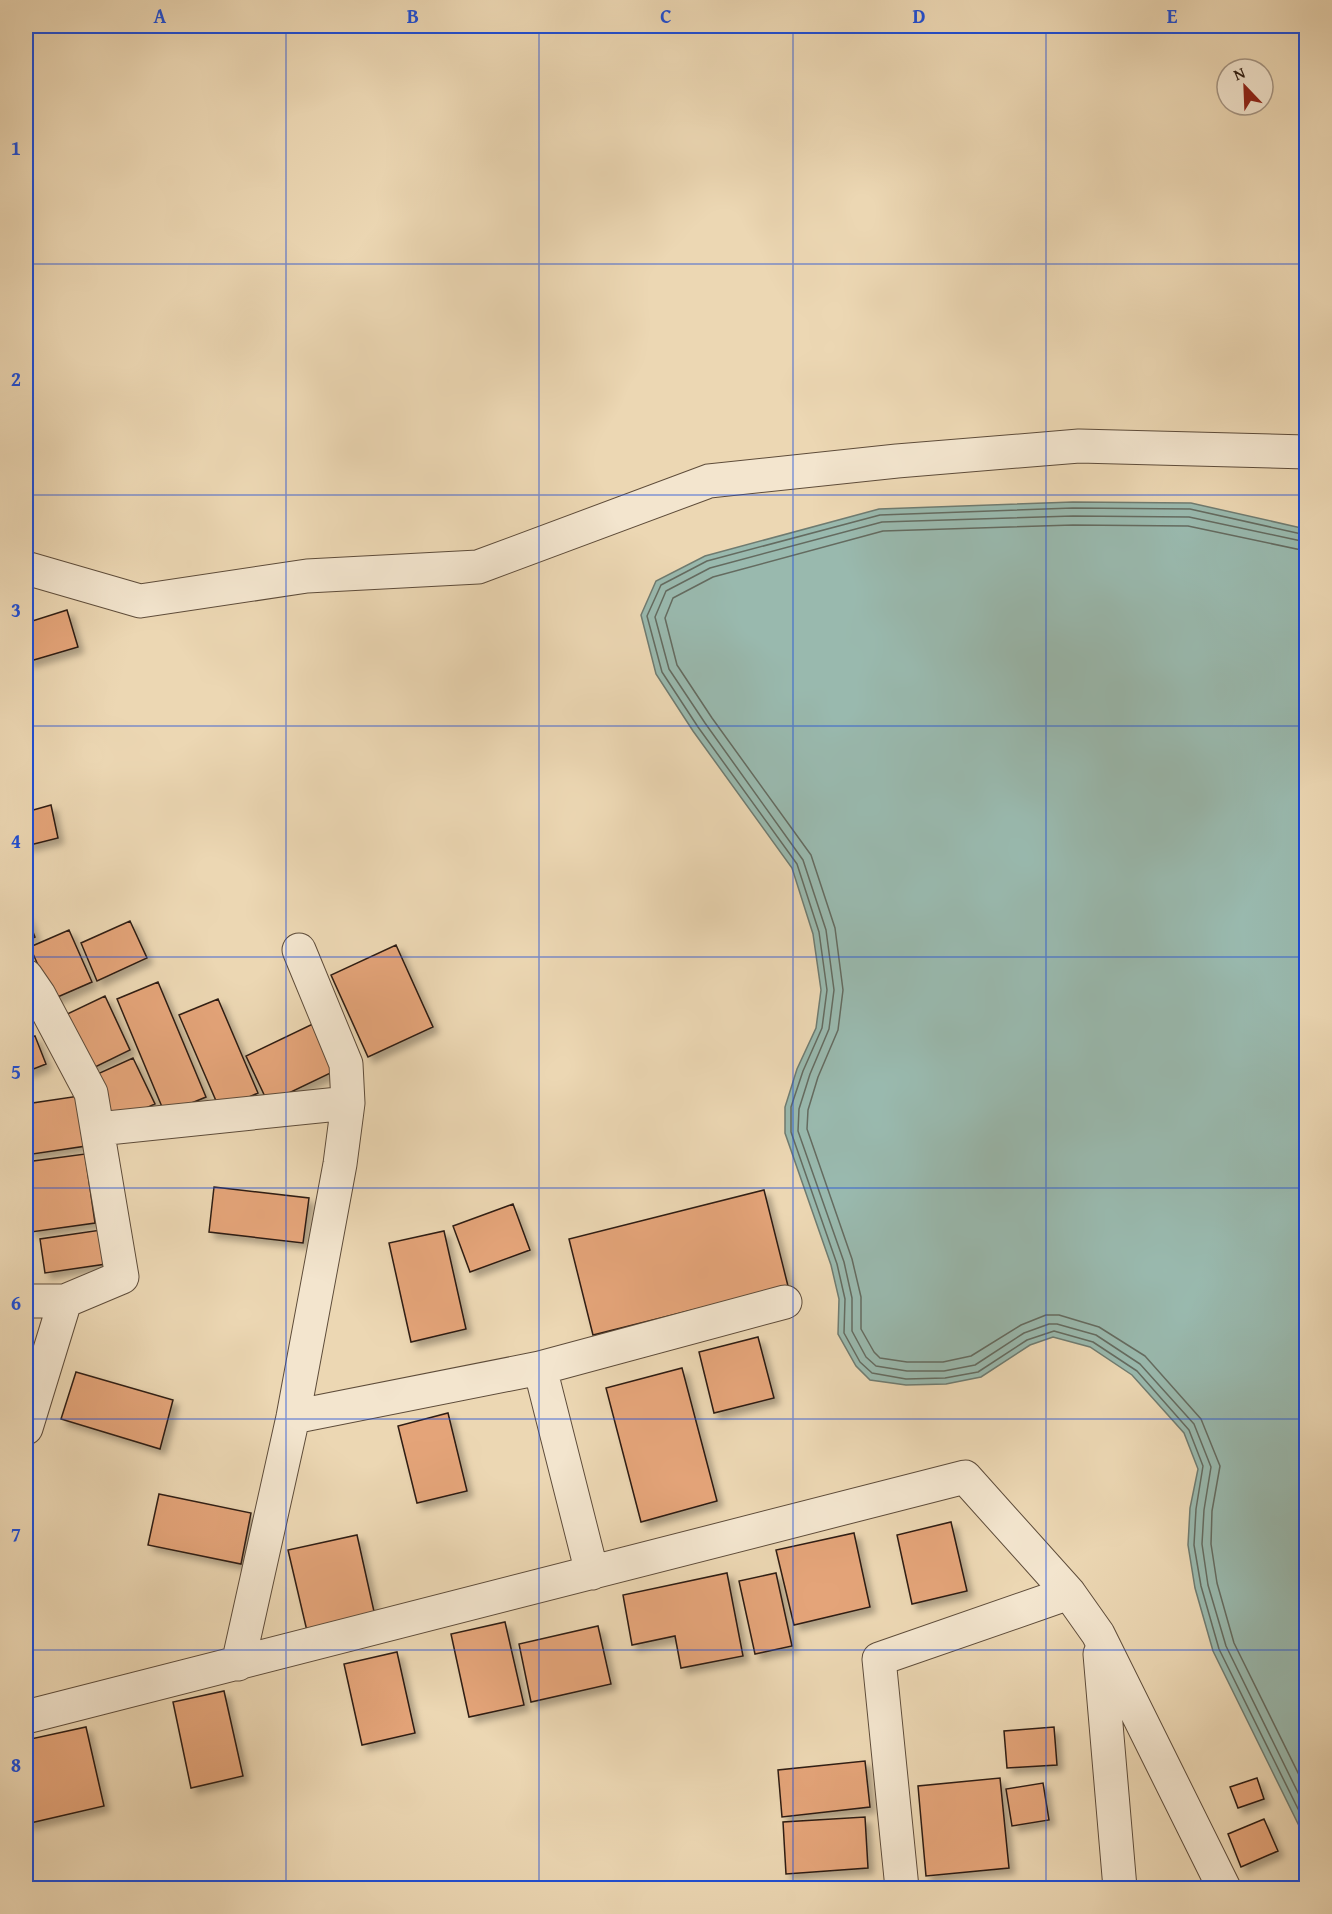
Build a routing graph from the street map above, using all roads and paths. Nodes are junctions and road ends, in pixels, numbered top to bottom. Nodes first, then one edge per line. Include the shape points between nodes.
1 (1306, 452) edge
2 (26, 568) edge
3 (299, 950) dead end
4 (26, 976) edge
5 (348, 1103) junction
6 (98, 1129) junction
7 (26, 1301) edge
8 (65, 1301) junction
9 (785, 1302) dead end
10 (540, 1368) junction
11 (293, 1417) junction
12 (26, 1428) edge
13 (592, 1573) junction
14 (1069, 1593) junction
15 (1098, 1634) junction
16 (238, 1664) junction
17 (26, 1717) edge
18 (902, 1888) edge
19 (1120, 1888) edge
20 (1224, 1888) edge

1 - 2 street via 1079,446 709,481 478,567 307,576 140,601
3 - 5 street via 346,1064
4 - 6 street via 91,1093
5 - 6 street
5 - 11 street
6 - 8 street via 122,1277
7 - 8 street
8 - 12 street
9 - 10 street
10 - 11 street
10 - 13 street
11 - 16 street
13 - 14 street via 965,1477
13 - 16 street
14 - 15 street
14 - 18 street via 879,1659
15 - 19 street
15 - 20 street
16 - 17 street

